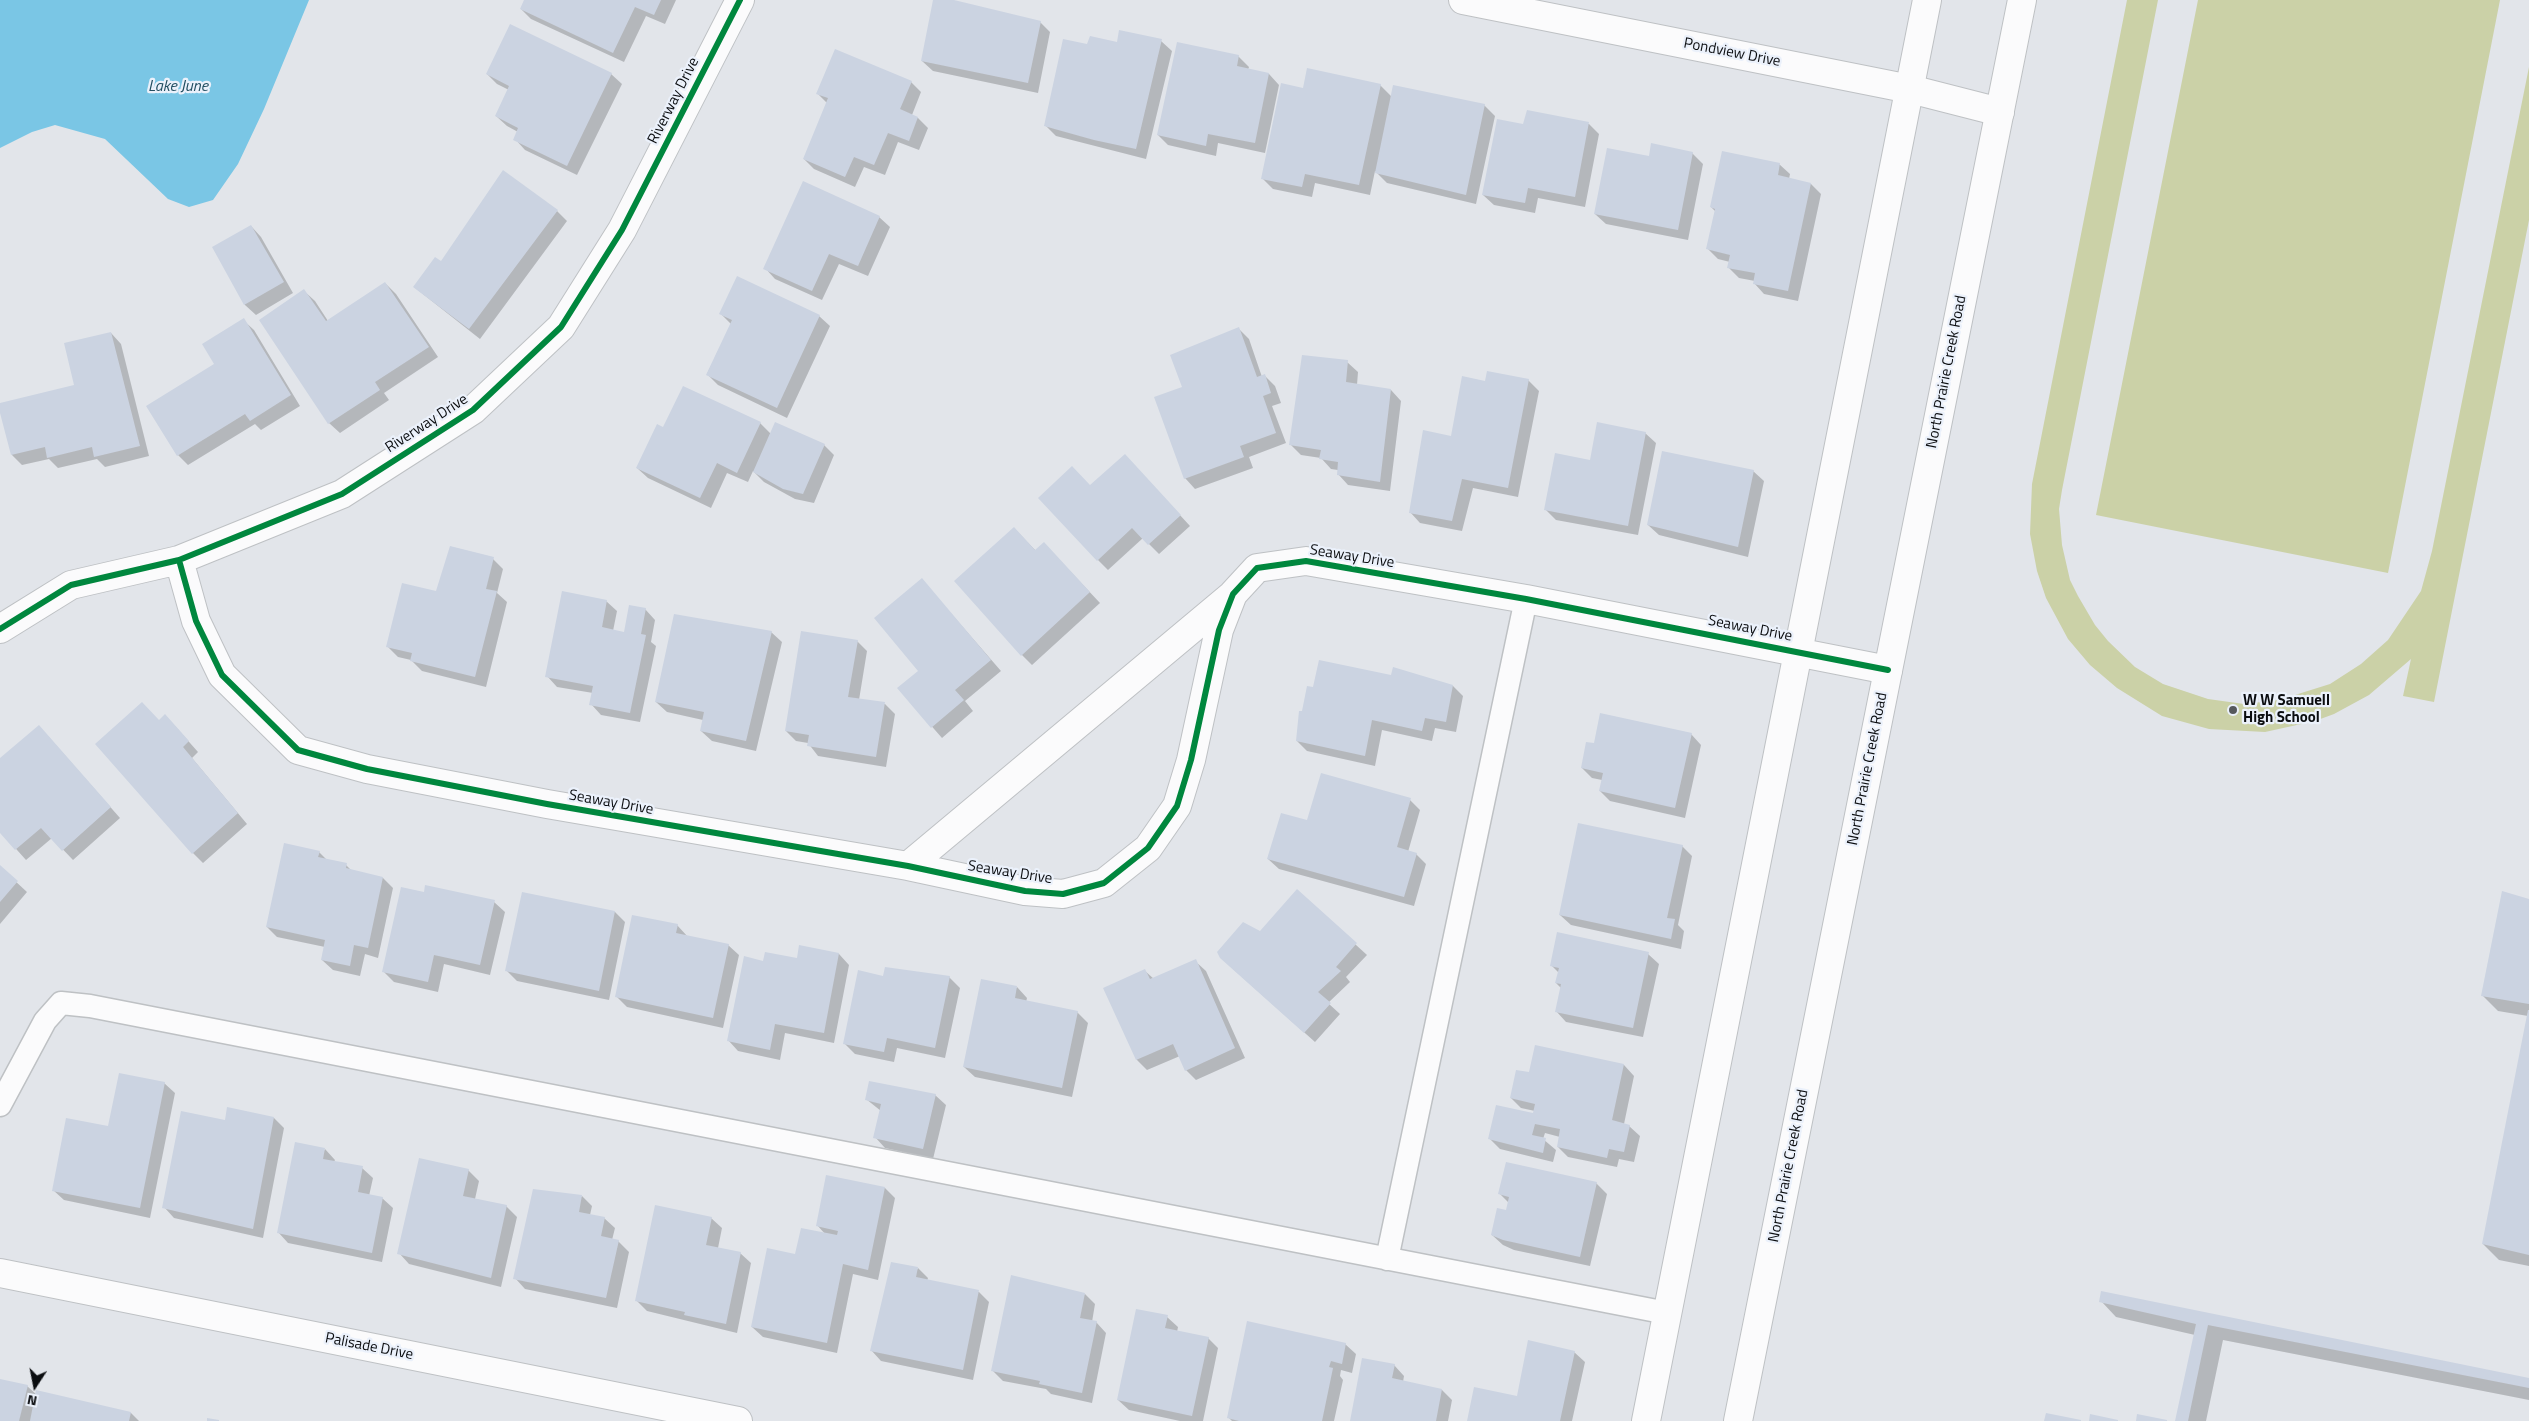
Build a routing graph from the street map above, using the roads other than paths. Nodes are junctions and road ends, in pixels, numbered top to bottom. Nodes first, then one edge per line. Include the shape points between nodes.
1 (740, 0) edge
2 (1463, 0) edge
3 (1927, 0) edge
4 (2022, 0) edge
5 (1910, 89) junction
6 (2000, 112) junction
7 (179, 560) junction
8 (1233, 594) junction
9 (1526, 599) junction
10 (0, 629) edge
11 (1798, 651) junction
12 (1888, 670) junction
13 (908, 866) junction
14 (0, 1105) edge
15 (1387, 1259) junction
16 (0, 1273) edge
17 (1667, 1313) junction
18 (738, 1421) edge
19 (1646, 1421) edge
20 (1738, 1421) edge

1 - 7 street, Riverway Drive via 622,230 562,327 473,410 342,494
2 - 5 street, Pondview Drive
3 - 5 street
4 - 6 street, North Prairie Creek Road
5 - 6 street, Pondview Drive
5 - 11 street
6 - 12 street, North Prairie Creek Road
7 - 10 street, Riverway Drive via 71,585
7 - 13 street, Seaway Drive via 196,621 222,675 298,750 367,769 538,802
8 - 9 street, Seaway Drive via 1257,568 1306,561
8 - 13 street, Seaway Drive
8 - 13 street, Seaway Drive via 1219,630 1191,760 1177,806 1148,848 1104,883 1063,894 1025,891
9 - 11 street, Seaway Drive
9 - 15 lane
11 - 12 street, Seaway Drive
11 - 17 street
12 - 20 street, North Prairie Creek Road
14 - 15 lane via 45,1021 61,1004 90,1006
15 - 17 lane
16 - 18 street, Palisade Drive
17 - 19 street

